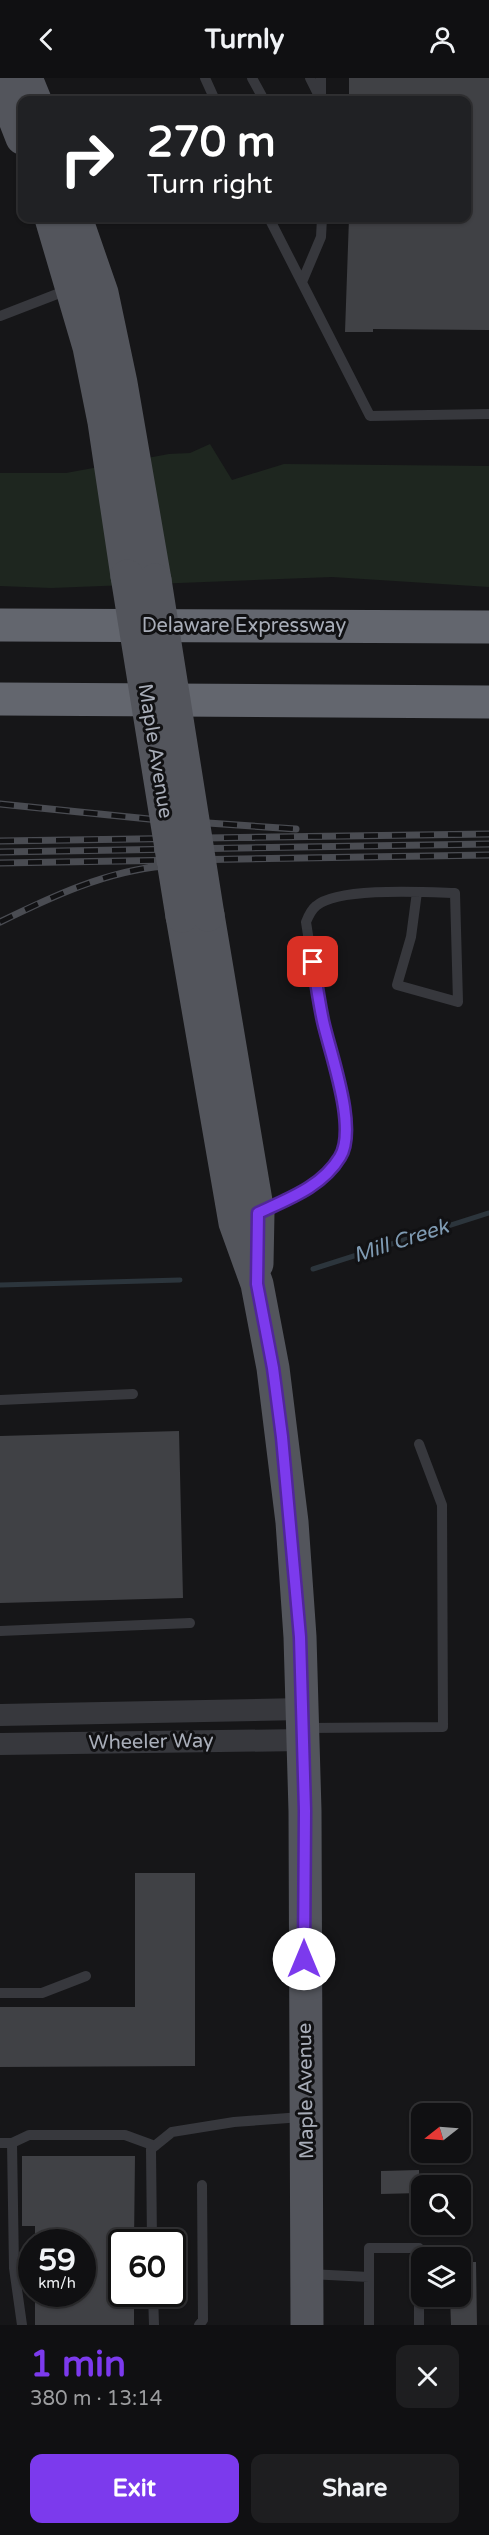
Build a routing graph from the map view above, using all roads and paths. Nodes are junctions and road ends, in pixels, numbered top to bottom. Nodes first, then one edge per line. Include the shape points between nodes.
1 (26, 78) edge
2 (205, 78) edge
3 (252, 78) edge
4 (310, 78) edge
5 (321, 78) edge
6 (0, 82) edge
7 (33, 96) edge
8 (213, 96) edge
9 (262, 96) edge
10 (319, 96) edge
11 (321, 96) edge
12 (18, 128) edge
13 (52, 222) edge
14 (77, 222) edge
15 (271, 222) edge
16 (322, 222) edge
17 (302, 282) junction
18 (74, 288) junction
19 (0, 316) edge
20 (489, 414) edge
21 (141, 578) junction
22 (0, 625) edge
23 (489, 627) edge
24 (0, 699) edge
25 (489, 702) edge
26 (417, 892) junction
27 (195, 916) junction
28 (258, 1213) junction
29 (257, 1284) junction
30 (133, 1394) dead end
31 (0, 1400) edge
32 (419, 1444) dead end
33 (190, 1623) dead end
34 (0, 1631) edge
35 (0, 1715) edge
36 (302, 1726) junction
37 (0, 1744) edge
38 (86, 1976) dead end
39 (0, 1994) edge
40 (307, 2116) junction
41 (0, 2143) edge
42 (12, 2143) junction
43 (155, 2146) junction
44 (202, 2185) dead end
45 (152, 2229) edge
46 (307, 2274) junction
47 (369, 2277) junction
48 (153, 2307) edge
49 (22, 2325) edge
50 (154, 2325) edge
51 (200, 2325) edge
52 (307, 2325) edge
53 (369, 2325) edge
54 (419, 2325) edge

1 - 7 main road
2 - 8 lane
3 - 9 lane
4 - 10 lane
5 - 11 lane
6 - 12 main road
13 - 18 main road, Maple Avenue
14 - 21 main road, Maple Avenue via 102,293 121,383
15 - 17 lane
16 - 17 lane via 321,237
17 - 20 lane via 370,416
18 - 19 lane
18 - 21 main road, Maple Avenue
21 - 27 main road, Maple Avenue, bridge
22 - 23 highway, Delaware Expressway
24 - 25 highway
26 - 26 lane via 454,893 458,1002 398,985 411,937
26 - 28 lane via 336,896 315,906 306,922 347,1132 342,1155 323,1178
27 - 28 main road, Maple Avenue
27 - 29 main road, Maple Avenue via 235,1223
28 - 29 main road, Maple Avenue
29 - 36 main road, Maple Avenue via 273,1368 291,1511
30 - 31 lane
32 - 36 lane via 442,1504 443,1728
33 - 34 lane
35 - 36 street, Wheeler Way
36 - 37 street, Wheeler Way
36 - 40 main road, Maple Avenue
38 - 39 lane via 42,1993
40 - 43 lane via 172,2132
40 - 46 main road, Maple Avenue
41 - 42 lane
42 - 43 lane via 29,2135 125,2135
42 - 49 lane via 14,2268
43 - 45 lane via 151,2149
44 - 51 lane
46 - 47 lane
46 - 52 main road, Maple Avenue
47 - 53 lane
47 - 54 lane via 369,2248 419,2248
48 - 50 lane

